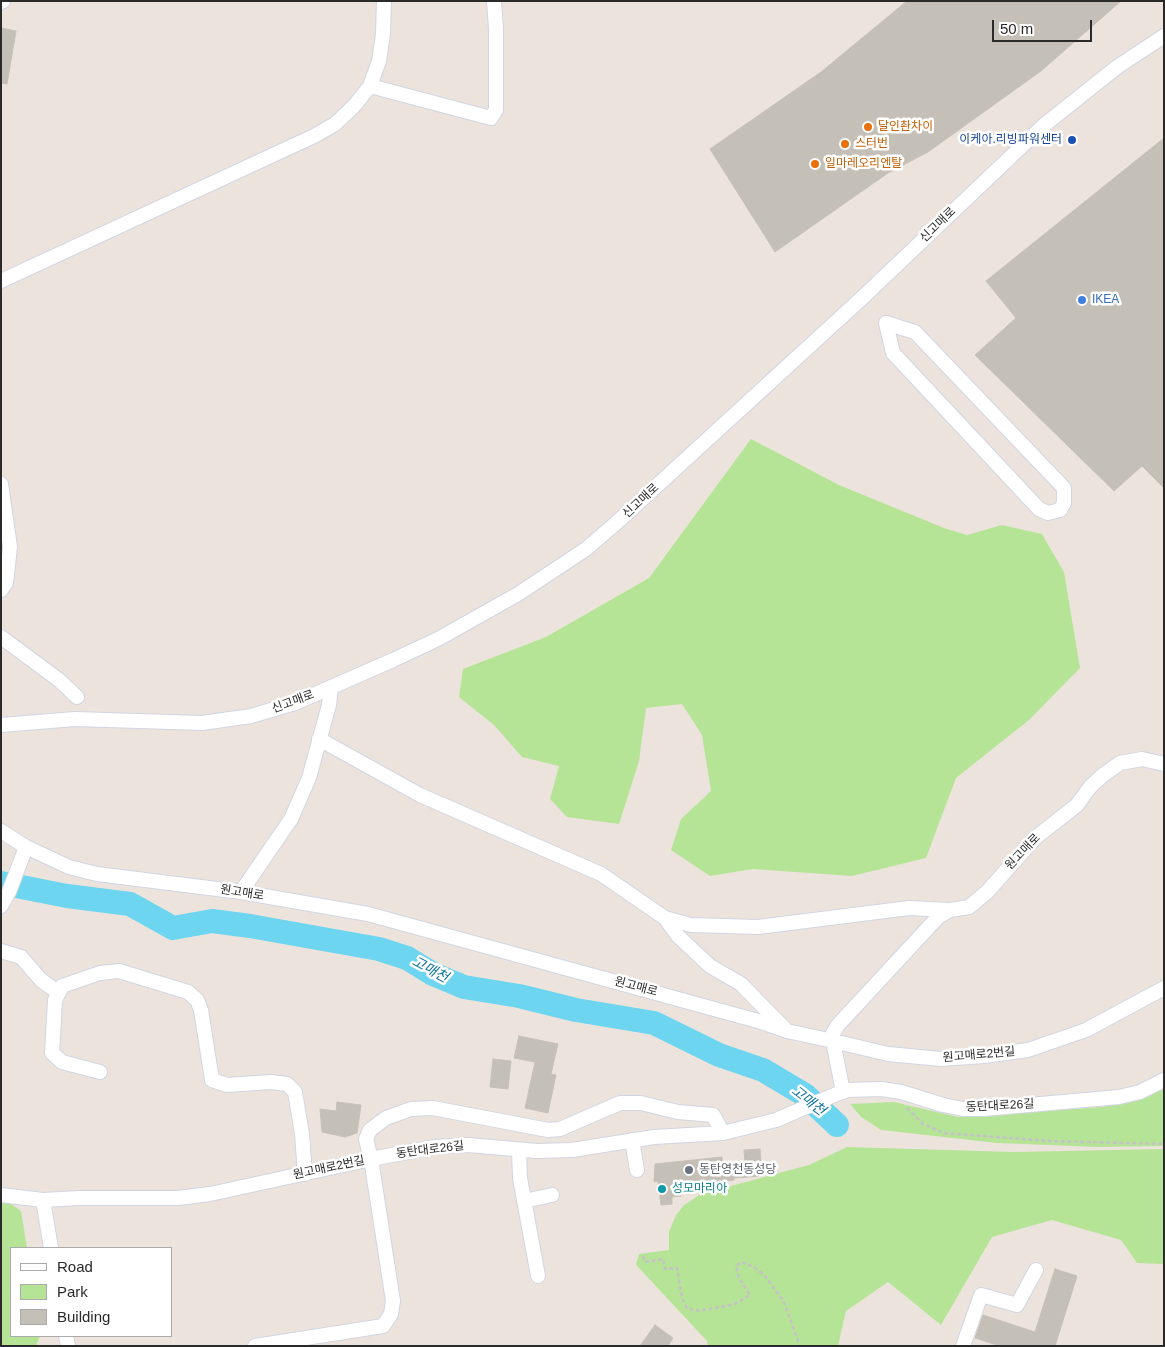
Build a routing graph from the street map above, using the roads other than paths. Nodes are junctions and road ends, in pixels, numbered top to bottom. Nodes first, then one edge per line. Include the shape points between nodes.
1 (384, 1) edge
2 (494, 1) edge
3 (1164, 36) edge
4 (370, 86) junction
5 (1, 281) edge
6 (886, 323) joint
7 (1, 484) edge
8 (1, 590) edge
9 (1, 636) edge
10 (331, 687) junction
11 (77, 697) dead end
12 (1, 725) edge
13 (319, 739) junction
14 (1164, 764) edge
15 (1, 831) edge
16 (26, 847) junction
17 (241, 892) junction
18 (1, 906) edge
19 (950, 910) junction
20 (665, 918) junction
21 (1, 951) edge
22 (1164, 988) edge
23 (59, 993) junction
24 (787, 1031) junction
25 (833, 1041) junction
26 (100, 1072) dead end
27 (1164, 1080) edge
28 (839, 1093) junction
29 (723, 1133) junction
30 (632, 1140) junction
31 (519, 1150) junction
32 (370, 1159) junction
33 (637, 1170) dead end
34 (305, 1174) junction
35 (1, 1195) edge
36 (552, 1195) dead end
37 (43, 1200) junction
38 (524, 1201) junction
39 (51, 1247) edge
40 (1036, 1270) dead end
41 (538, 1276) dead end
42 (255, 1346) edge
43 (964, 1346) edge

1 - 4 street via 384,34
2 - 4 street via 496,110 491,118
3 - 10 street, 신고매로 via 1110,72 1042,126 862,298 586,548 518,594 438,639
4 - 5 street via 335,124 314,136
6 - 6 street via 893,354 1039,509 1048,513 1060,510 1064,503 1064,488 915,332
7 - 8 street via 10,546 6,583
9 - 11 street
10 - 12 street, 신고매로 via 288,706 226,721 179,724 75,719
10 - 13 street
13 - 17 street via 309,778 291,819
13 - 20 street via 420,795 601,874
14 - 19 street, 원고매로 via 1142,759 1120,764 1103,775 1090,786 1077,805 1035,838 987,892 969,907
15 - 16 street, 원고매로
16 - 17 street, 원고매로 via 69,868 97,874
16 - 18 street
17 - 24 street, 원고매로 via 368,914
19 - 20 street via 909,908 758,927 691,925
19 - 25 street, 원고매로 via 939,916 838,1025 833,1032
20 - 24 street via 678,936 710,966 740,984
21 - 23 street via 21,957 41,980
22 - 25 street, 원고매로2번길 via 1086,1030 1028,1050 941,1059 888,1054
23 - 26 street via 55,1000 52,1053 62,1062
23 - 34 street via 62,986 92,975 119,971 188,992 197,1000 201,1010 212,1080 227,1086 271,1082 287,1084 295,1092
24 - 25 street, 원고매로
25 - 28 street
27 - 28 street, 동탄대로26길 via 1140,1092 1119,1097 984,1109 943,1105 894,1090
28 - 29 street, 동탄대로26길 via 787,1116
29 - 30 street, 동탄대로26길
29 - 32 street, 원고매로2번길 via 713,1116 641,1103 620,1103 560,1129 548,1130 433,1108 411,1109 386,1118 370,1130 366,1139
30 - 31 street, 동탄대로26길 via 572,1150
30 - 33 street
31 - 32 street, 동탄대로26길 via 468,1145 434,1147
31 - 38 street
32 - 34 street, 원고매로2번길
32 - 42 street via 393,1301 392,1314 383,1326
34 - 37 street, 원고매로2번길 via 178,1198
35 - 37 street, 원고매로2번길
36 - 38 street
37 - 39 street
38 - 41 street
40 - 43 street via 1017,1305 981,1295

